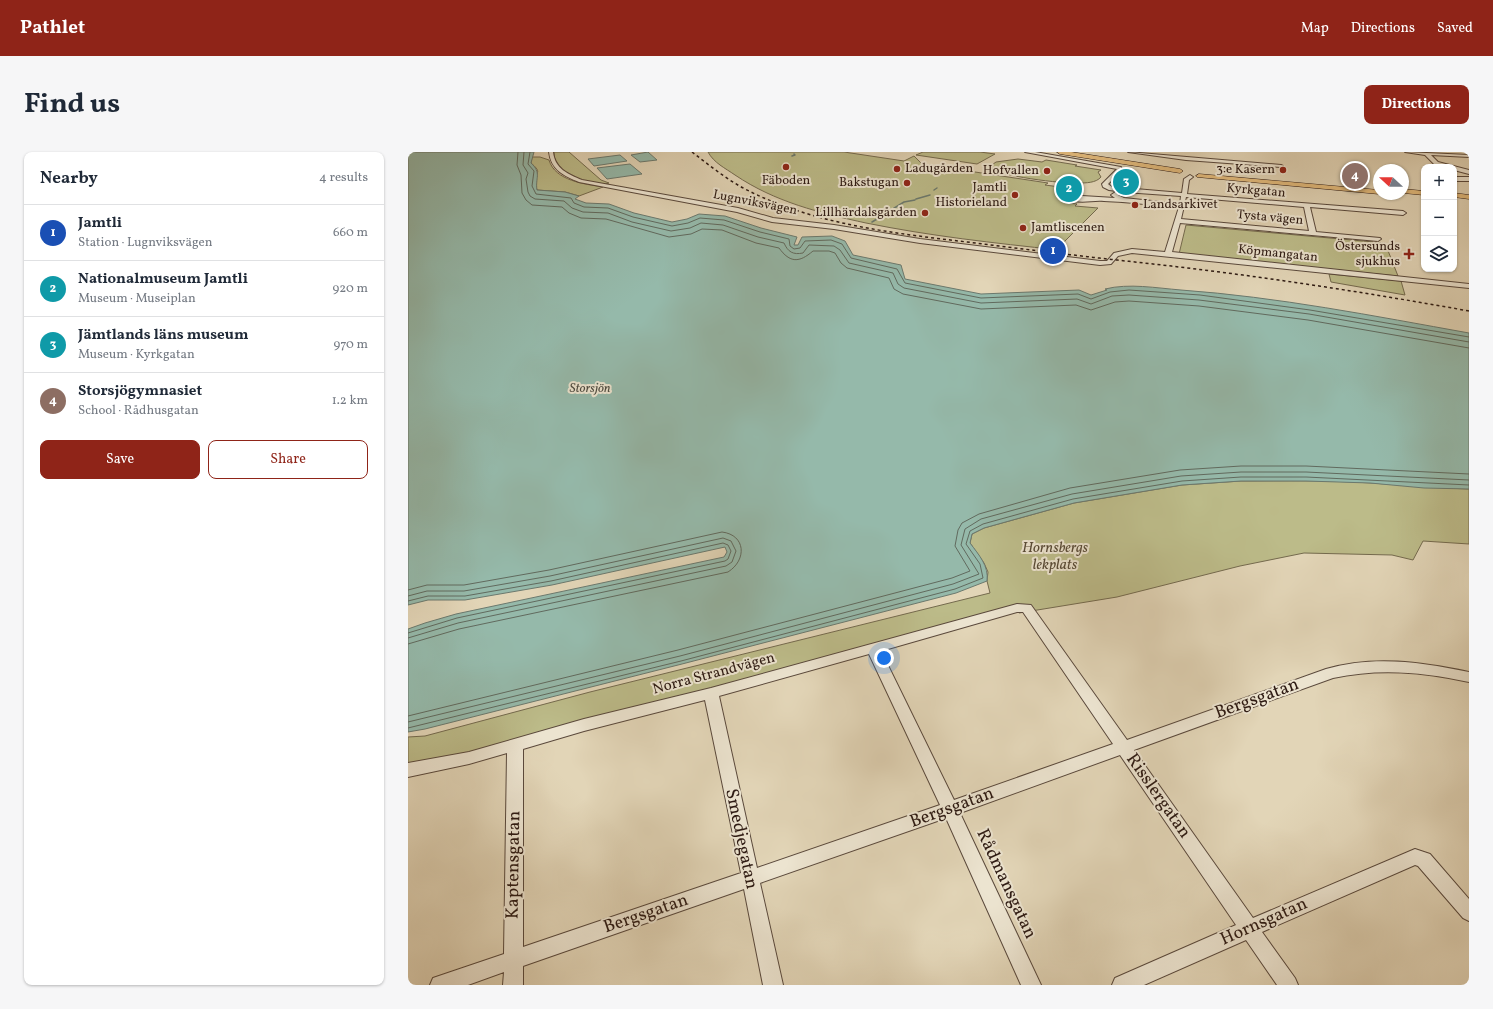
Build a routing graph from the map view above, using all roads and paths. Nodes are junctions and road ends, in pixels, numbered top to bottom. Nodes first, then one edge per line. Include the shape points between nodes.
1 (551, 152) edge
2 (1027, 152) edge
3 (1060, 152) edge
4 (1130, 152) edge
5 (1192, 152) edge
6 (1402, 152) edge
7 (1407, 152) edge
8 (1426, 153) edge
9 (1469, 156) edge
10 (1433, 160) junction
11 (1192, 161) junction
12 (1440, 164) edge
13 (1281, 166) dead end
14 (1457, 169) edge
15 (1469, 172) edge
16 (1200, 174) junction
17 (1184, 175) junction
18 (1457, 179) edge
19 (1469, 179) edge
20 (1122, 190) junction
21 (1373, 190) edge
22 (1409, 193) edge
23 (1421, 194) edge
24 (1184, 196) junction
25 (1457, 197) edge
26 (1469, 198) edge
27 (1092, 200) dead end
28 (1123, 200) junction
29 (1182, 206) junction
30 (1307, 206) junction
31 (1403, 213) dead end
32 (1178, 221) junction
33 (1313, 233) junction
34 (1378, 239) dead end
35 (1168, 254) junction
36 (1112, 260) joint
37 (1469, 286) edge
38 (1027, 608) joint
39 (873, 648) junction
40 (1469, 677) edge
41 (711, 693) junction
42 (515, 744) junction
43 (1123, 746) junction
44 (408, 770) edge
45 (950, 809) junction
46 (749, 878) junction
47 (1469, 912) edge
48 (1249, 928) junction
49 (513, 960) junction
50 (440, 985) edge
51 (513, 985) edge
52 (773, 985) edge
53 (1031, 985) edge
54 (1122, 985) edge
55 (1288, 985) edge

1 - 36 street, Lugnviksvägen via 552,162 556,168 581,182 738,210 772,220 1100,263 1109,263
2 - 20 street, Kyrkgatan via 1119,168 1105,184 1107,188
3 - 17 main road
4 - 11 street
5 - 11 street
6 - 10 street
7 - 8 street
8 - 9 street
8 - 10 street
10 - 12 street
11 - 13 street
14 - 15 street
16 - 17 main road
16 - 17 main road via 1191,170
16 - 21 main road
17 - 24 street
18 - 19 street
20 - 24 street, Kyrkgatan
20 - 28 street via 1114,195
22 - 23 main road
24 - 29 street
24 - 30 street, Kyrkgatan
25 - 26 main road
27 - 28 street
28 - 29 street
29 - 32 street
30 - 31 street, Kyrkgatan
30 - 33 street
32 - 33 street, Tysta vägen
32 - 35 street
33 - 34 street, Tysta vägen
35 - 36 street, Köpmangatan via 1132,251 1116,254
35 - 37 street, Köpmangatan
38 - 39 street, Norra Strandvägen via 1016,608
38 - 43 street, Risslergatan
39 - 41 street, Norra Strandvägen
39 - 45 street, Rådmansgatan
40 - 43 street, Bergsgatan via 1428,668 1398,666 1344,669
41 - 42 street, Norra Strandvägen
41 - 46 street, Smedjegatan
42 - 44 street, Norra Strandvägen via 469,758
42 - 49 street, Kaptensgatan
43 - 45 street, Bergsgatan
43 - 48 street, Risslergatan
45 - 46 street, Bergsgatan
45 - 53 street, Rådmansgatan
46 - 49 street, Bergsgatan
46 - 52 street, Smedjegatan
47 - 48 street, Hornsgatan via 1424,860 1415,857
48 - 54 street, Hornsgatan
48 - 55 street, Risslergatan
49 - 50 street, Bergsgatan
49 - 51 street, Kaptensgatan

